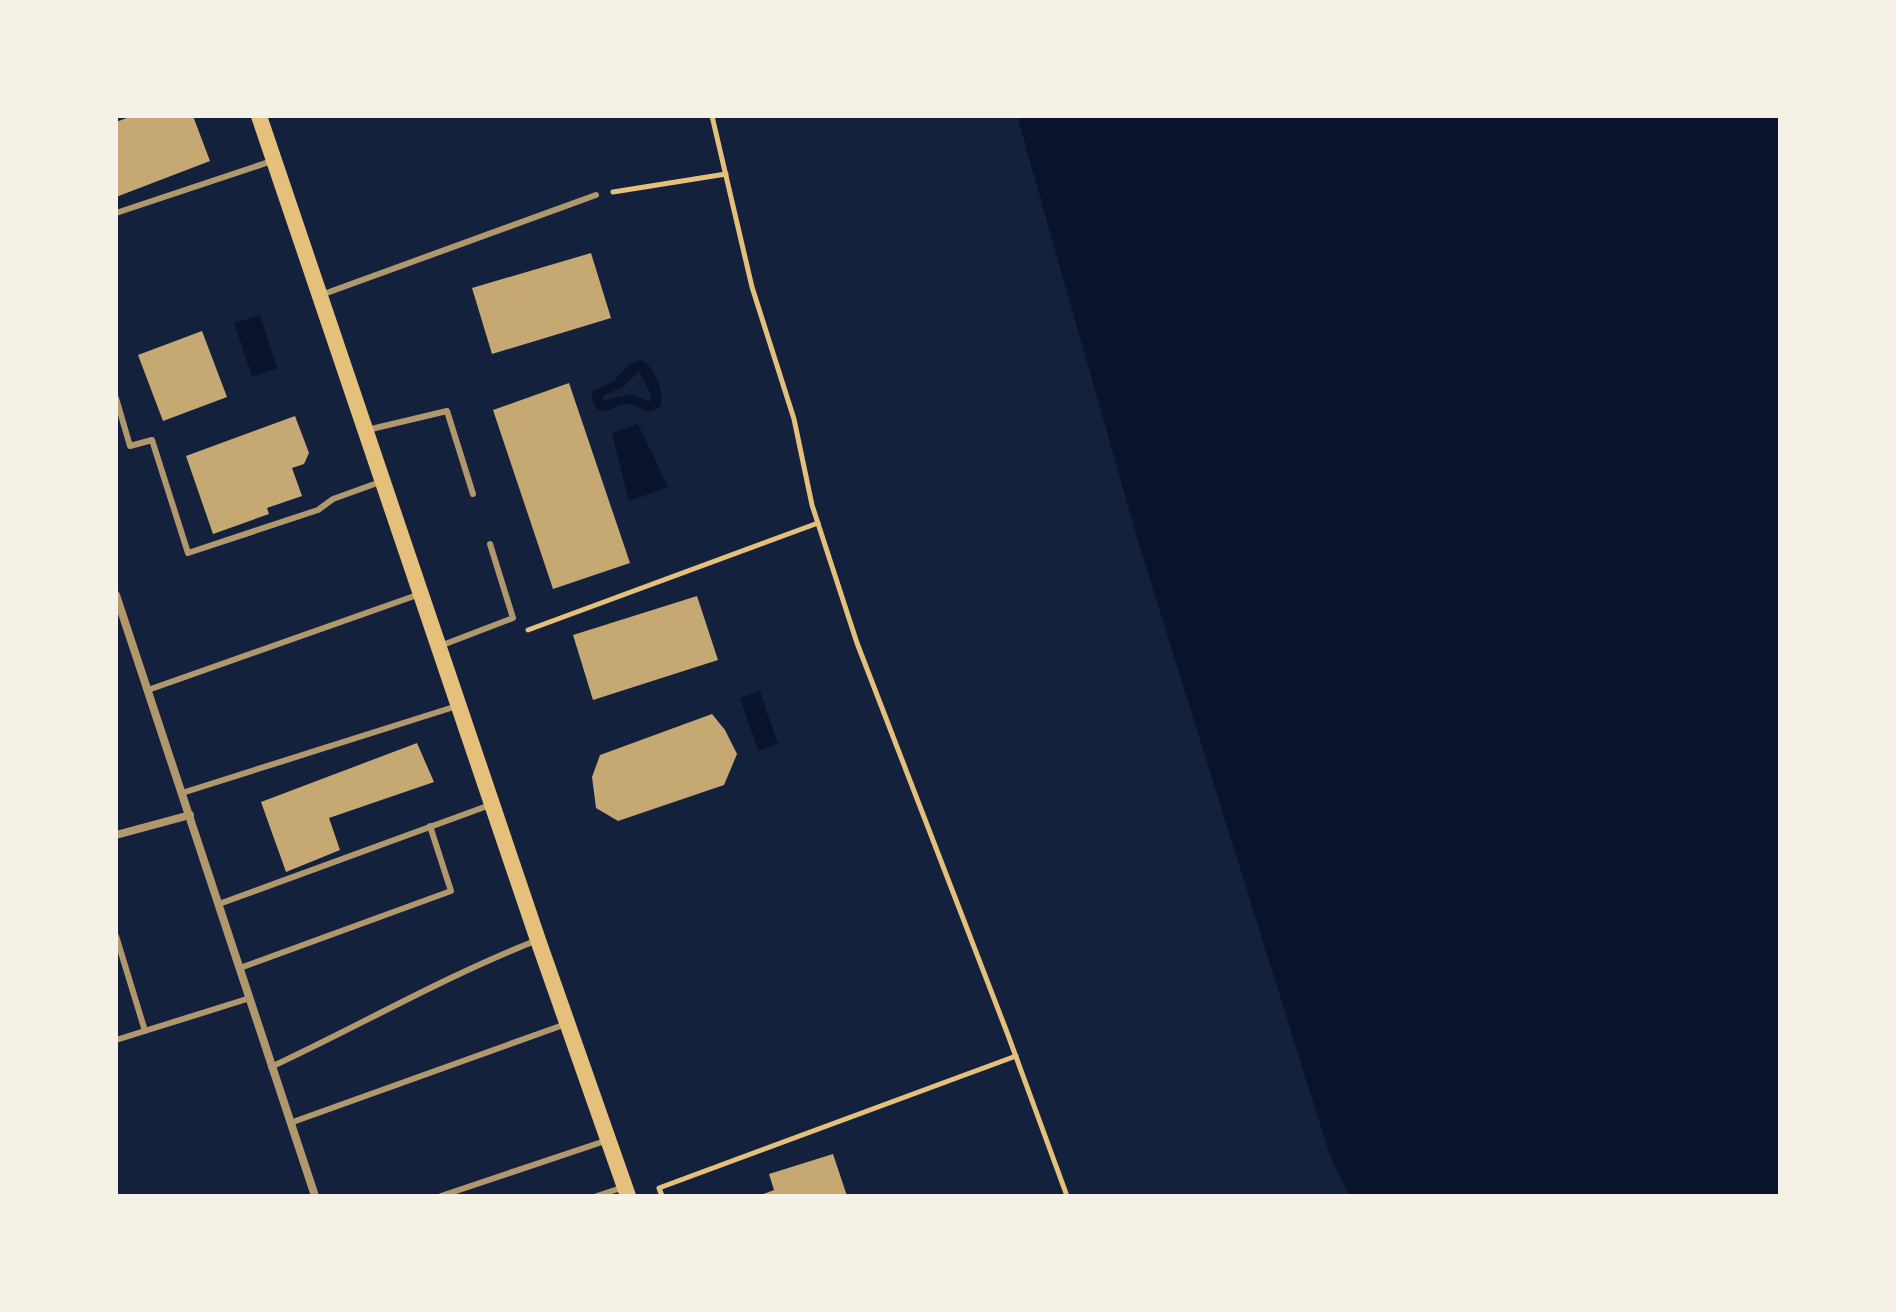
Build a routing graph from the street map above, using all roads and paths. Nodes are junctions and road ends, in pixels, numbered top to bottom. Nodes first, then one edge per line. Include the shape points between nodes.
1 (259, 116) edge
2 (712, 116) edge
3 (275, 160) junction
4 (726, 174) junction
5 (596, 195) joint
6 (116, 213) edge
7 (320, 295) junction
8 (116, 398) edge
9 (366, 430) junction
10 (384, 480) junction
11 (473, 494) dead end
12 (818, 523) junction
13 (490, 544) dead end
14 (422, 593) junction
15 (116, 595) edge
16 (525, 631) dead end
17 (440, 646) junction
18 (148, 690) junction
19 (460, 705) junction
20 (182, 793) junction
21 (494, 803) junction
22 (190, 815) junction
23 (430, 826) junction
24 (116, 835) edge
25 (219, 904) junction
26 (116, 936) edge
27 (538, 940) junction
28 (240, 968) junction
29 (250, 998) junction
30 (568, 1023) junction
31 (145, 1031) junction
32 (116, 1040) edge
33 (1016, 1056) junction
34 (271, 1067) junction
35 (290, 1123) junction
36 (609, 1140) junction
37 (627, 1191) edge
38 (315, 1196) edge
39 (441, 1196) edge
40 (597, 1196) edge
41 (662, 1196) edge
42 (1067, 1196) edge

1 - 3 main road
2 - 4 path
3 - 6 lane
3 - 7 main road
4 - 5 path
4 - 12 path
5 - 7 lane
7 - 9 main road
8 - 10 lane via 130,446 152,440 188,553 318,510
9 - 10 main road
9 - 11 lane via 447,411
10 - 14 main road
12 - 16 path
12 - 33 path via 857,643
13 - 17 lane via 513,618
14 - 17 main road
14 - 18 lane
15 - 18 street
17 - 19 main road
18 - 20 street
19 - 20 lane
19 - 21 main road
20 - 22 street
21 - 23 lane
21 - 27 main road
22 - 24 street
22 - 25 street
23 - 25 lane
23 - 28 lane via 451,891
25 - 28 street
26 - 31 lane
27 - 30 main road
27 - 34 lane
28 - 29 street
29 - 31 lane
29 - 34 street
30 - 35 lane
30 - 36 main road
31 - 32 lane
33 - 41 path via 659,1188
33 - 42 path
34 - 35 street
35 - 38 street
36 - 37 main road
36 - 39 lane
37 - 40 lane

